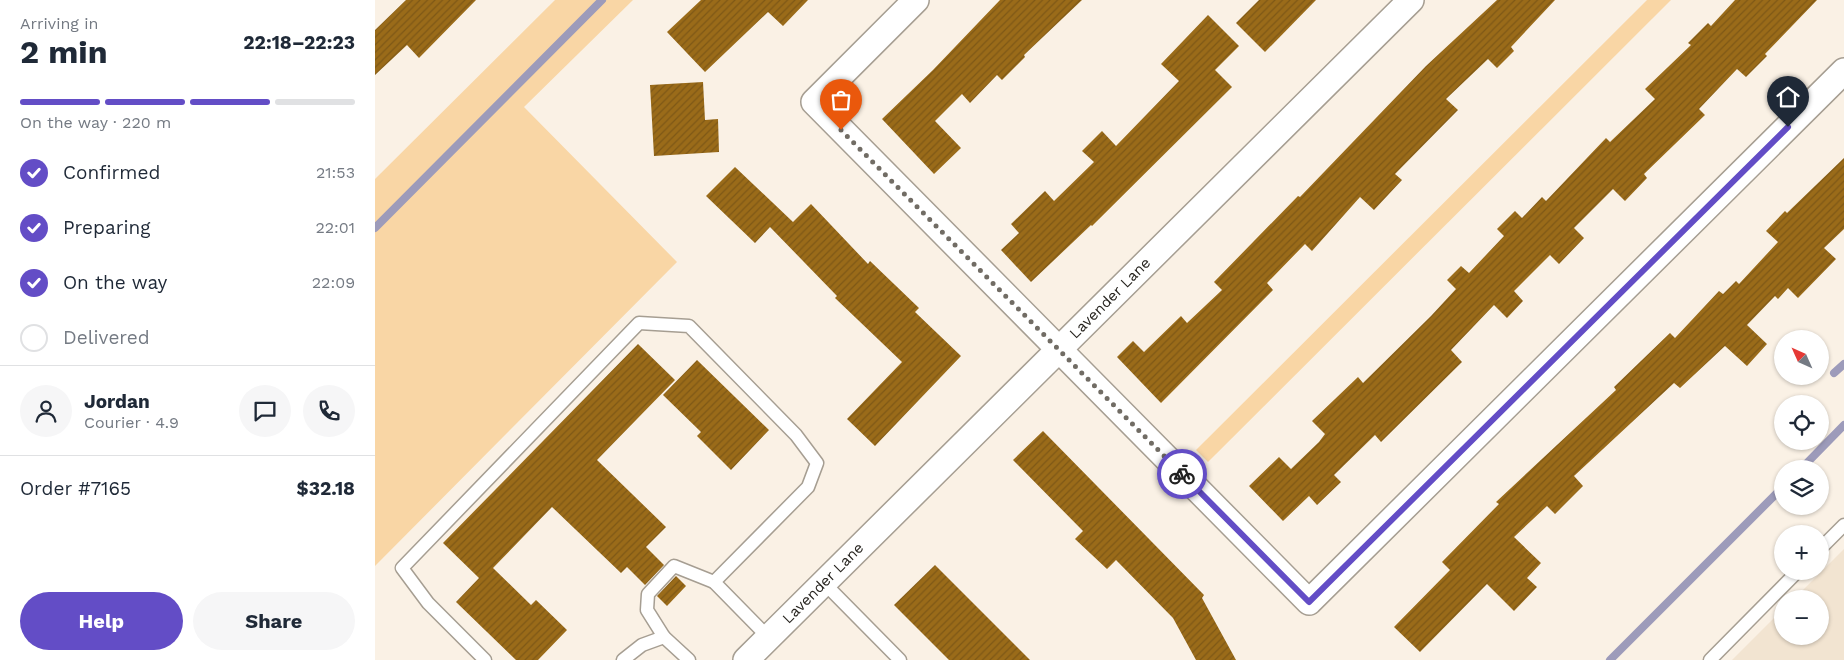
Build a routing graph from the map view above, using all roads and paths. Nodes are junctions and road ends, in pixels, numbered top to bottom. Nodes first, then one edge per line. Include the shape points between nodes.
1 (916, 0) edge
2 (1411, 0) edge
3 (1844, 71) edge
4 (1059, 349) junction
5 (1844, 525) edge
6 (1829, 540) edge
7 (1789, 580) edge
8 (714, 582) junction
9 (824, 582) junction
10 (664, 637) junction
11 (768, 638) junction
12 (485, 660) edge
13 (623, 660) edge
14 (689, 660) edge
15 (746, 660) edge
16 (900, 660) edge
17 (1710, 660) edge

1 - 4 street via 814,102
2 - 4 street, Lavender Lane
3 - 4 street via 1309,602
4 - 9 street, Lavender Lane
5 - 6 lane
7 - 17 lane
8 - 10 lane via 674,566 648,594 647,610
8 - 11 lane
8 - 12 lane via 808,487 817,464 795,435 689,326 639,323 402,568 428,603
9 - 11 street, Lavender Lane
9 - 16 lane
10 - 13 lane via 642,644
10 - 14 lane
11 - 15 street, Lavender Lane

